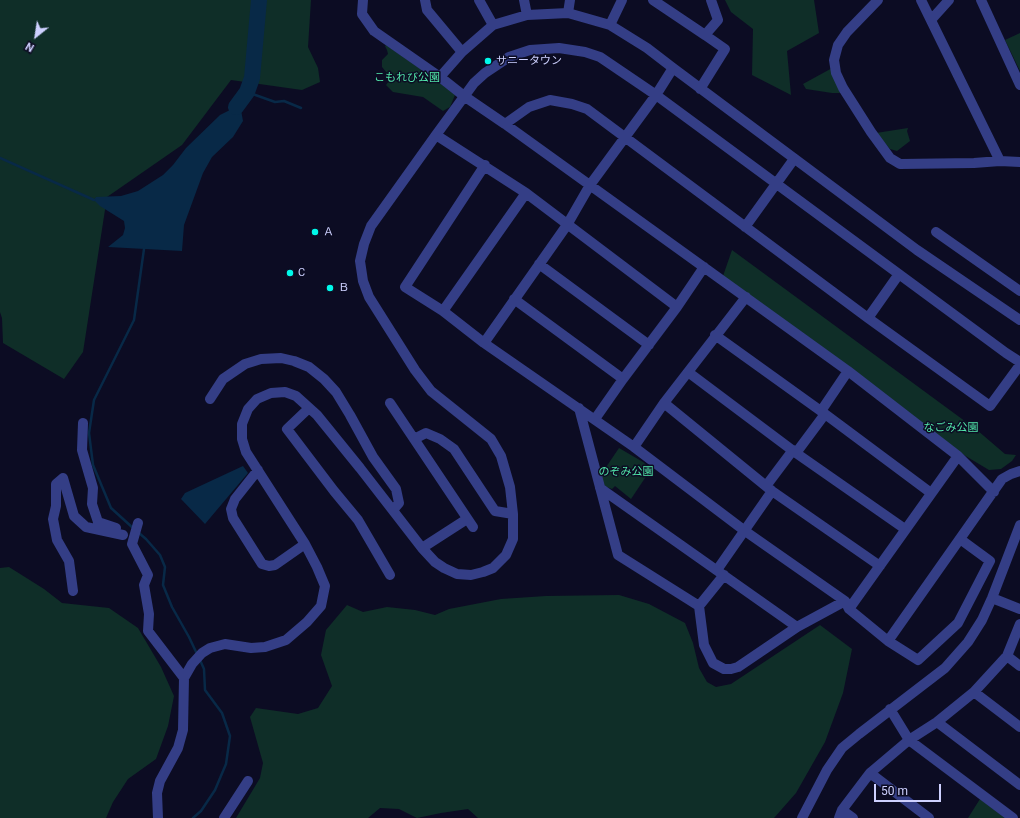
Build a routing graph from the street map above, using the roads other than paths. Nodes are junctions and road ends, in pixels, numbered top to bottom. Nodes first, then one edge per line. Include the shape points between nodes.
1 (363, 0) edge
2 (425, 0) edge
3 (479, 0) edge
4 (524, 0) edge
5 (570, 0) edge
6 (622, 0) edge
7 (653, 0) edge
8 (711, 0) edge
9 (878, 0) edge
10 (921, 0) edge
11 (950, 0) edge
12 (981, 0) edge
13 (568, 13) junction
14 (527, 15) junction
15 (931, 20) junction
16 (492, 25) junction
17 (610, 26) junction
18 (705, 35) junction
19 (462, 52) junction
20 (673, 68) junction
21 (440, 77) junction
22 (1020, 83) edge
23 (700, 88) junction
24 (656, 95) junction
25 (464, 96) junction
26 (505, 124) junction
27 (436, 134) junction
28 (624, 138) junction
29 (794, 159) junction
30 (1000, 161) junction
31 (1020, 162) edge
32 (485, 165) junction
33 (776, 184) junction
34 (590, 185) junction
35 (526, 193) junction
36 (566, 225) junction
37 (745, 227) junction
38 (936, 232) dead end
39 (538, 264) junction
40 (704, 267) junction
41 (899, 274) junction
42 (1020, 291) edge
43 (746, 297) junction
44 (514, 299) junction
45 (677, 307) junction
46 (443, 311) junction
47 (868, 318) junction
48 (1020, 320) edge
49 (715, 335) junction
50 (484, 343) junction
51 (649, 345) junction
52 (1020, 362) edge
53 (1020, 365) edge
54 (688, 372) junction
55 (848, 372) junction
56 (623, 379) junction
57 (210, 399) dead end
58 (390, 403) dead end
59 (664, 403) junction
60 (309, 408) junction
61 (579, 408) junction
62 (823, 412) junction
63 (595, 419) junction
64 (82, 423) dead end
65 (414, 439) junction
66 (634, 447) junction
67 (794, 452) junction
68 (958, 456) junction
69 (258, 470) junction
70 (1020, 471) edge
71 (600, 488) junction
72 (769, 488) junction
73 (994, 492) junction
74 (931, 493) junction
75 (393, 510) junction
76 (512, 514) junction
77 (138, 524) dead end
78 (1020, 525) edge
79 (906, 529) junction
80 (745, 531) junction
81 (123, 536) junction
82 (960, 539) junction
83 (133, 540) junction
84 (305, 544) junction
85 (422, 548) junction
86 (880, 566) junction
87 (721, 572) junction
88 (390, 575) dead end
89 (73, 591) dead end
90 (992, 598) junction
91 (847, 605) junction
92 (699, 606) junction
93 (1020, 609) edge
94 (1020, 624) edge
95 (797, 627) junction
96 (888, 641) junction
97 (1007, 656) junction
98 (1020, 666) edge
99 (184, 678) junction
100 (974, 692) junction
101 (890, 710) junction
102 (937, 722) junction
103 (1020, 727) edge
104 (909, 740) junction
105 (870, 773) junction
106 (248, 781) dead end
107 (1020, 785) edge
108 (841, 814) edge
109 (158, 818) edge
110 (224, 818) edge
111 (802, 818) edge
112 (852, 818) edge
113 (929, 818) edge
114 (1013, 818) edge

1 - 21 street via 362,14 374,32
2 - 19 street via 427,10
3 - 16 street
4 - 14 street
5 - 13 street
6 - 17 street
7 - 18 street
8 - 18 street via 718,20
9 - 30 street via 847,32 838,45 834,60 836,73 843,88 890,158 900,164
10 - 15 street
11 - 15 street
12 - 22 street
13 - 14 street
13 - 17 street
14 - 16 street
15 - 30 street
16 - 19 street
17 - 20 street
18 - 23 street via 725,49
19 - 21 street
20 - 23 street
20 - 24 street
21 - 25 street
23 - 29 street
24 - 25 street via 600,58 585,52 559,48 530,50 509,57 485,73
24 - 28 street
24 - 33 street
25 - 26 street
25 - 27 street
26 - 28 street via 529,107 550,100 587,110
26 - 34 street
27 - 32 street
27 - 76 street via 371,226 360,261 363,281 377,310 431,391 491,439 506,470
28 - 34 street
28 - 37 street
29 - 33 street
29 - 48 street via 917,250
30 - 31 street
32 - 35 street
32 - 46 street via 405,287
33 - 37 street
33 - 41 street
34 - 36 street
34 - 40 street
35 - 36 street
35 - 46 street
36 - 39 street
36 - 45 street
37 - 47 street
38 - 42 street
39 - 44 street
39 - 51 street
40 - 43 street
40 - 45 street
41 - 47 street
41 - 52 street
43 - 49 street
43 - 55 street
44 - 50 street
44 - 56 street
45 - 51 street
46 - 50 street
47 - 53 street via 990,406
49 - 54 street
49 - 62 street
50 - 61 street
51 - 56 street
54 - 59 street
54 - 67 street
55 - 62 street
55 - 68 street
56 - 63 street
57 - 75 street via 223,379 250,362 282,358 309,367 324,378 336,392 373,457 396,489 399,503
58 - 65 street
59 - 66 street
59 - 72 street
60 - 69 street via 296,396 285,392 271,393 256,399 248,409 242,424 242,439 246,452
60 - 75 street
60 - 88 street via 287,430 358,520
61 - 63 street
61 - 71 street
62 - 67 street
62 - 74 street
63 - 66 street
64 - 81 street via 82,450 93,488 92,504 98,522 116,528
65 - 76 street via 426,433 454,449 491,506 496,511
65 - 85 street via 470,523
66 - 80 street
67 - 72 street
67 - 79 street
68 - 73 street
68 - 74 street
69 - 84 street
69 - 84 street via 235,499 231,509 233,518 262,564 275,565
70 - 73 street via 1002,480
71 - 87 street
71 - 92 street via 618,555
72 - 80 street
72 - 86 street
73 - 82 street
74 - 79 street
75 - 85 street
76 - 85 street via 513,539 506,555 493,568 483,572 471,575 457,574 435,562
77 - 83 street
78 - 90 street
79 - 86 street
80 - 87 street
80 - 91 street
81 - 83 street
81 - 89 street via 86,527 74,516 62,478 56,484 53,519 57,540 69,561
82 - 96 street
82 - 96 street via 990,561 958,623 918,660
83 - 99 street via 148,575 144,584 148,631
84 - 99 street via 325,586 321,606 307,622 286,640 265,647 225,644 210,648 194,662
86 - 91 street
87 - 92 street
87 - 95 street
90 - 93 street
90 - 101 street via 982,620 960,653 934,678
91 - 95 street
91 - 96 street
92 - 95 street via 704,645 713,663 724,669 738,666
94 - 97 street
97 - 98 street
97 - 100 street
99 - 109 street via 183,730 178,748 160,781 157,793
100 - 102 street
100 - 103 street
101 - 104 street
101 - 111 street via 842,748 827,770
102 - 104 street
102 - 107 street
104 - 105 street
104 - 114 street
105 - 108 street
105 - 113 street
106 - 110 street
108 - 112 street

